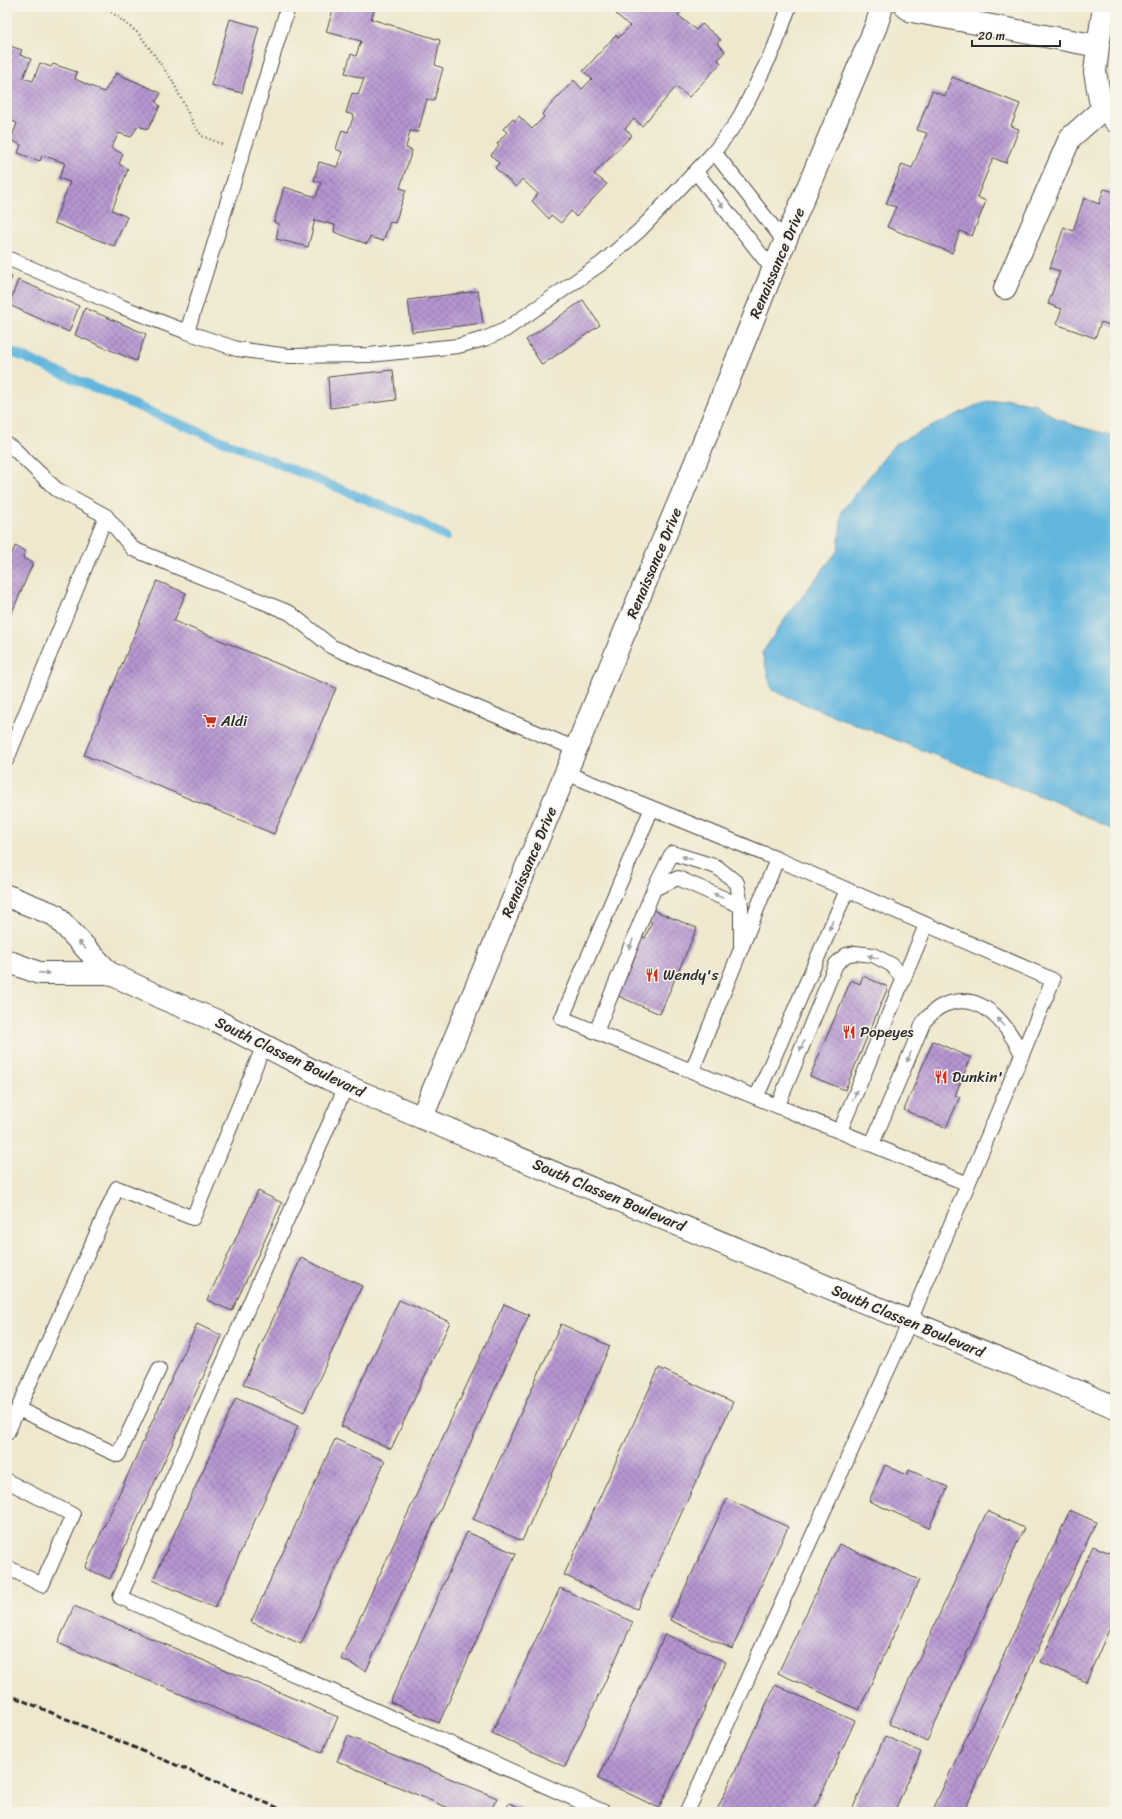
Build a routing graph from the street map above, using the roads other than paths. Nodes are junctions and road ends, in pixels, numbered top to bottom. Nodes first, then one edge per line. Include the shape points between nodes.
1 (288, 7) edge
2 (790, 7) edge
3 (882, 7) edge
4 (906, 7) edge
5 (1104, 7) edge
6 (1098, 46) junction
7 (1110, 114) edge
8 (714, 152) junction
9 (696, 172) junction
10 (785, 242) junction
11 (7, 258) edge
12 (773, 270) junction
13 (1005, 288) dead end
14 (187, 332) junction
15 (7, 444) edge
16 (106, 516) junction
17 (576, 749) junction
18 (7, 759) edge
19 (566, 773) junction
20 (652, 808) junction
21 (777, 859) junction
22 (654, 889) junction
23 (846, 890) junction
24 (7, 896) edge
25 (740, 906) junction
26 (926, 925) junction
27 (741, 948) junction
28 (7, 961) edge
29 (109, 973) junction
30 (903, 979) junction
31 (596, 1032) junction
32 (264, 1045) junction
33 (1022, 1054) junction
34 (692, 1071) junction
35 (346, 1086) junction
36 (757, 1096) junction
37 (778, 1105) junction
38 (422, 1117) junction
39 (840, 1131) junction
40 (872, 1144) junction
41 (968, 1184) junction
42 (910, 1321) junction
43 (159, 1369) dead end
44 (1115, 1407) edge
45 (18, 1409) junction
46 (7, 1433) edge
47 (7, 1481) edge
48 (7, 1567) edge
49 (604, 1812) edge
50 (687, 1812) edge

1 - 14 lane
2 - 8 lane via 775,46 737,122
3 - 10 street, Renaissance Drive
4 - 6 street via 912,11
5 - 6 street
6 - 7 street via 1095,72 1100,100
7 - 13 street via 1070,138
8 - 9 lane
8 - 10 lane
9 -> 12 lane
9 - 14 lane via 640,230 602,263 505,330 484,339 458,346 369,354 288,356 237,349
10 - 12 street, Renaissance Drive
11 - 14 lane
12 - 17 street, Renaissance Drive
15 - 16 lane via 56,489
16 - 17 lane via 132,550 290,613 332,647
16 - 18 lane
17 - 19 street, Renaissance Drive
19 - 20 lane
19 - 38 street, Renaissance Drive
20 - 21 lane
20 - 31 lane via 562,1018
21 - 23 lane
21 - 27 lane
25 -> 22 lane via 678,878
25 -> 22 lane via 738,883 717,867 672,853
22 -> 31 lane
23 - 26 lane
23 -> 36 lane
29 -> 24 street, South Classen Boulevard via 55,915
25 - 27 lane
26 - 30 lane
26 - 33 lane via 1053,980
27 - 34 lane
28 -> 29 street, South Classen Boulevard via 39,974
29 - 32 street, South Classen Boulevard
30 -> 37 lane via 892,965 873,955 846,954 836,964
39 -> 30 lane
31 - 34 lane
32 - 35 street, South Classen Boulevard
32 - 45 lane via 193,1218 117,1188
33 -> 40 lane via 1000,1019 982,1005 958,1000 938,1007 924,1021
33 - 41 lane
34 - 36 lane
35 - 38 street, South Classen Boulevard
35 - 49 lane via 120,1597
36 - 37 lane
37 - 39 lane
38 - 42 street, South Classen Boulevard
39 - 40 lane
40 - 41 lane
41 - 42 lane
42 - 44 street, South Classen Boulevard
42 - 50 lane
43 - 45 lane via 118,1454
45 - 46 lane
47 - 48 lane via 73,1515 42,1585

